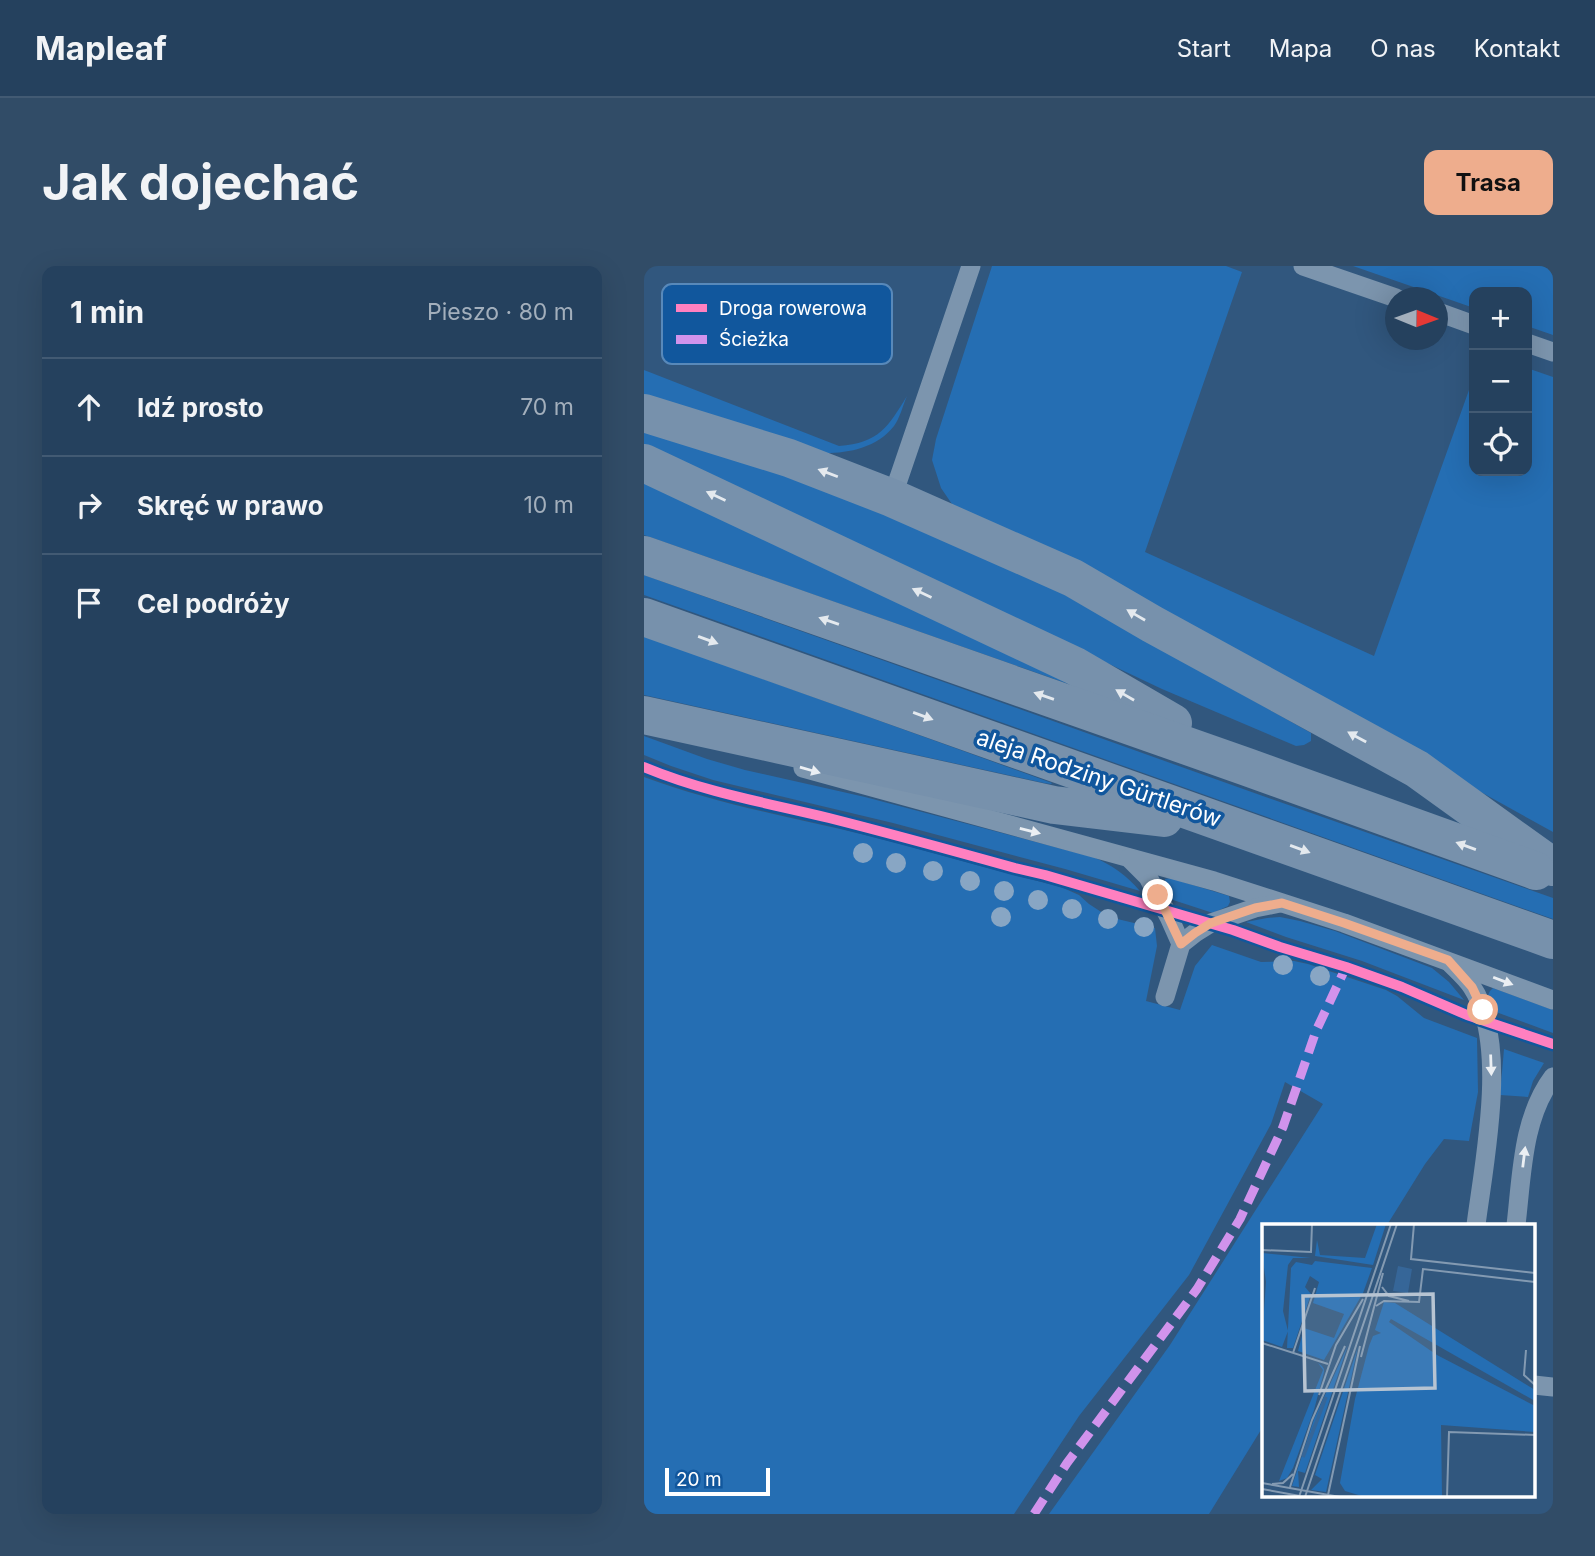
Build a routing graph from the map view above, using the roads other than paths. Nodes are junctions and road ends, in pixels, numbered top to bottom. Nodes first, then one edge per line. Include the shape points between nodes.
1 (971, 266) edge
2 (1304, 266) edge
3 (1385, 294) edge
4 (1448, 316) edge
5 (1469, 322) edge
6 (1532, 344) edge
7 (1553, 352) edge
8 (644, 414) edge
9 (644, 463) edge
10 (892, 498) junction
11 (644, 555) edge
12 (644, 617) edge
13 (644, 715) edge
14 (701, 728) junction
15 (1247, 767) junction
16 (1236, 826) junction
17 (1129, 857) junction
18 (1553, 867) edge
19 (1553, 877) edge
20 (1282, 903) junction
21 (1553, 940) edge
22 (1181, 944) junction
23 (1448, 960) junction
24 (1165, 997) dead end
25 (1553, 1000) edge
26 (1553, 1077) edge
27 (1476, 1224) edge
28 (1516, 1224) edge

1 - 10 lane
2 - 3 lane
4 - 5 lane
6 - 7 lane
10 -> 8 main road via 789,458
15 -> 9 main road via 1075,666
18 -> 10 main road via 1417,769 1073,578
15 -> 11 main road
12 -> 16 main road, aleja Rodziny Gürtlerów
13 - 14 main road
14 - 16 main road via 1054,804
14 -> 17 lane via 798,767
19 -> 15 main road
16 -> 21 main road, aleja Rodziny Gürtlerów
17 - 20 lane
17 - 22 lane via 1148,877
20 - 22 lane via 1211,923
20 - 23 lane
22 - 24 lane
23 -> 25 lane
23 -> 27 lane via 1472,987 1490,1040 1487,1142
28 -> 26 lane via 1525,1147 1541,1093

